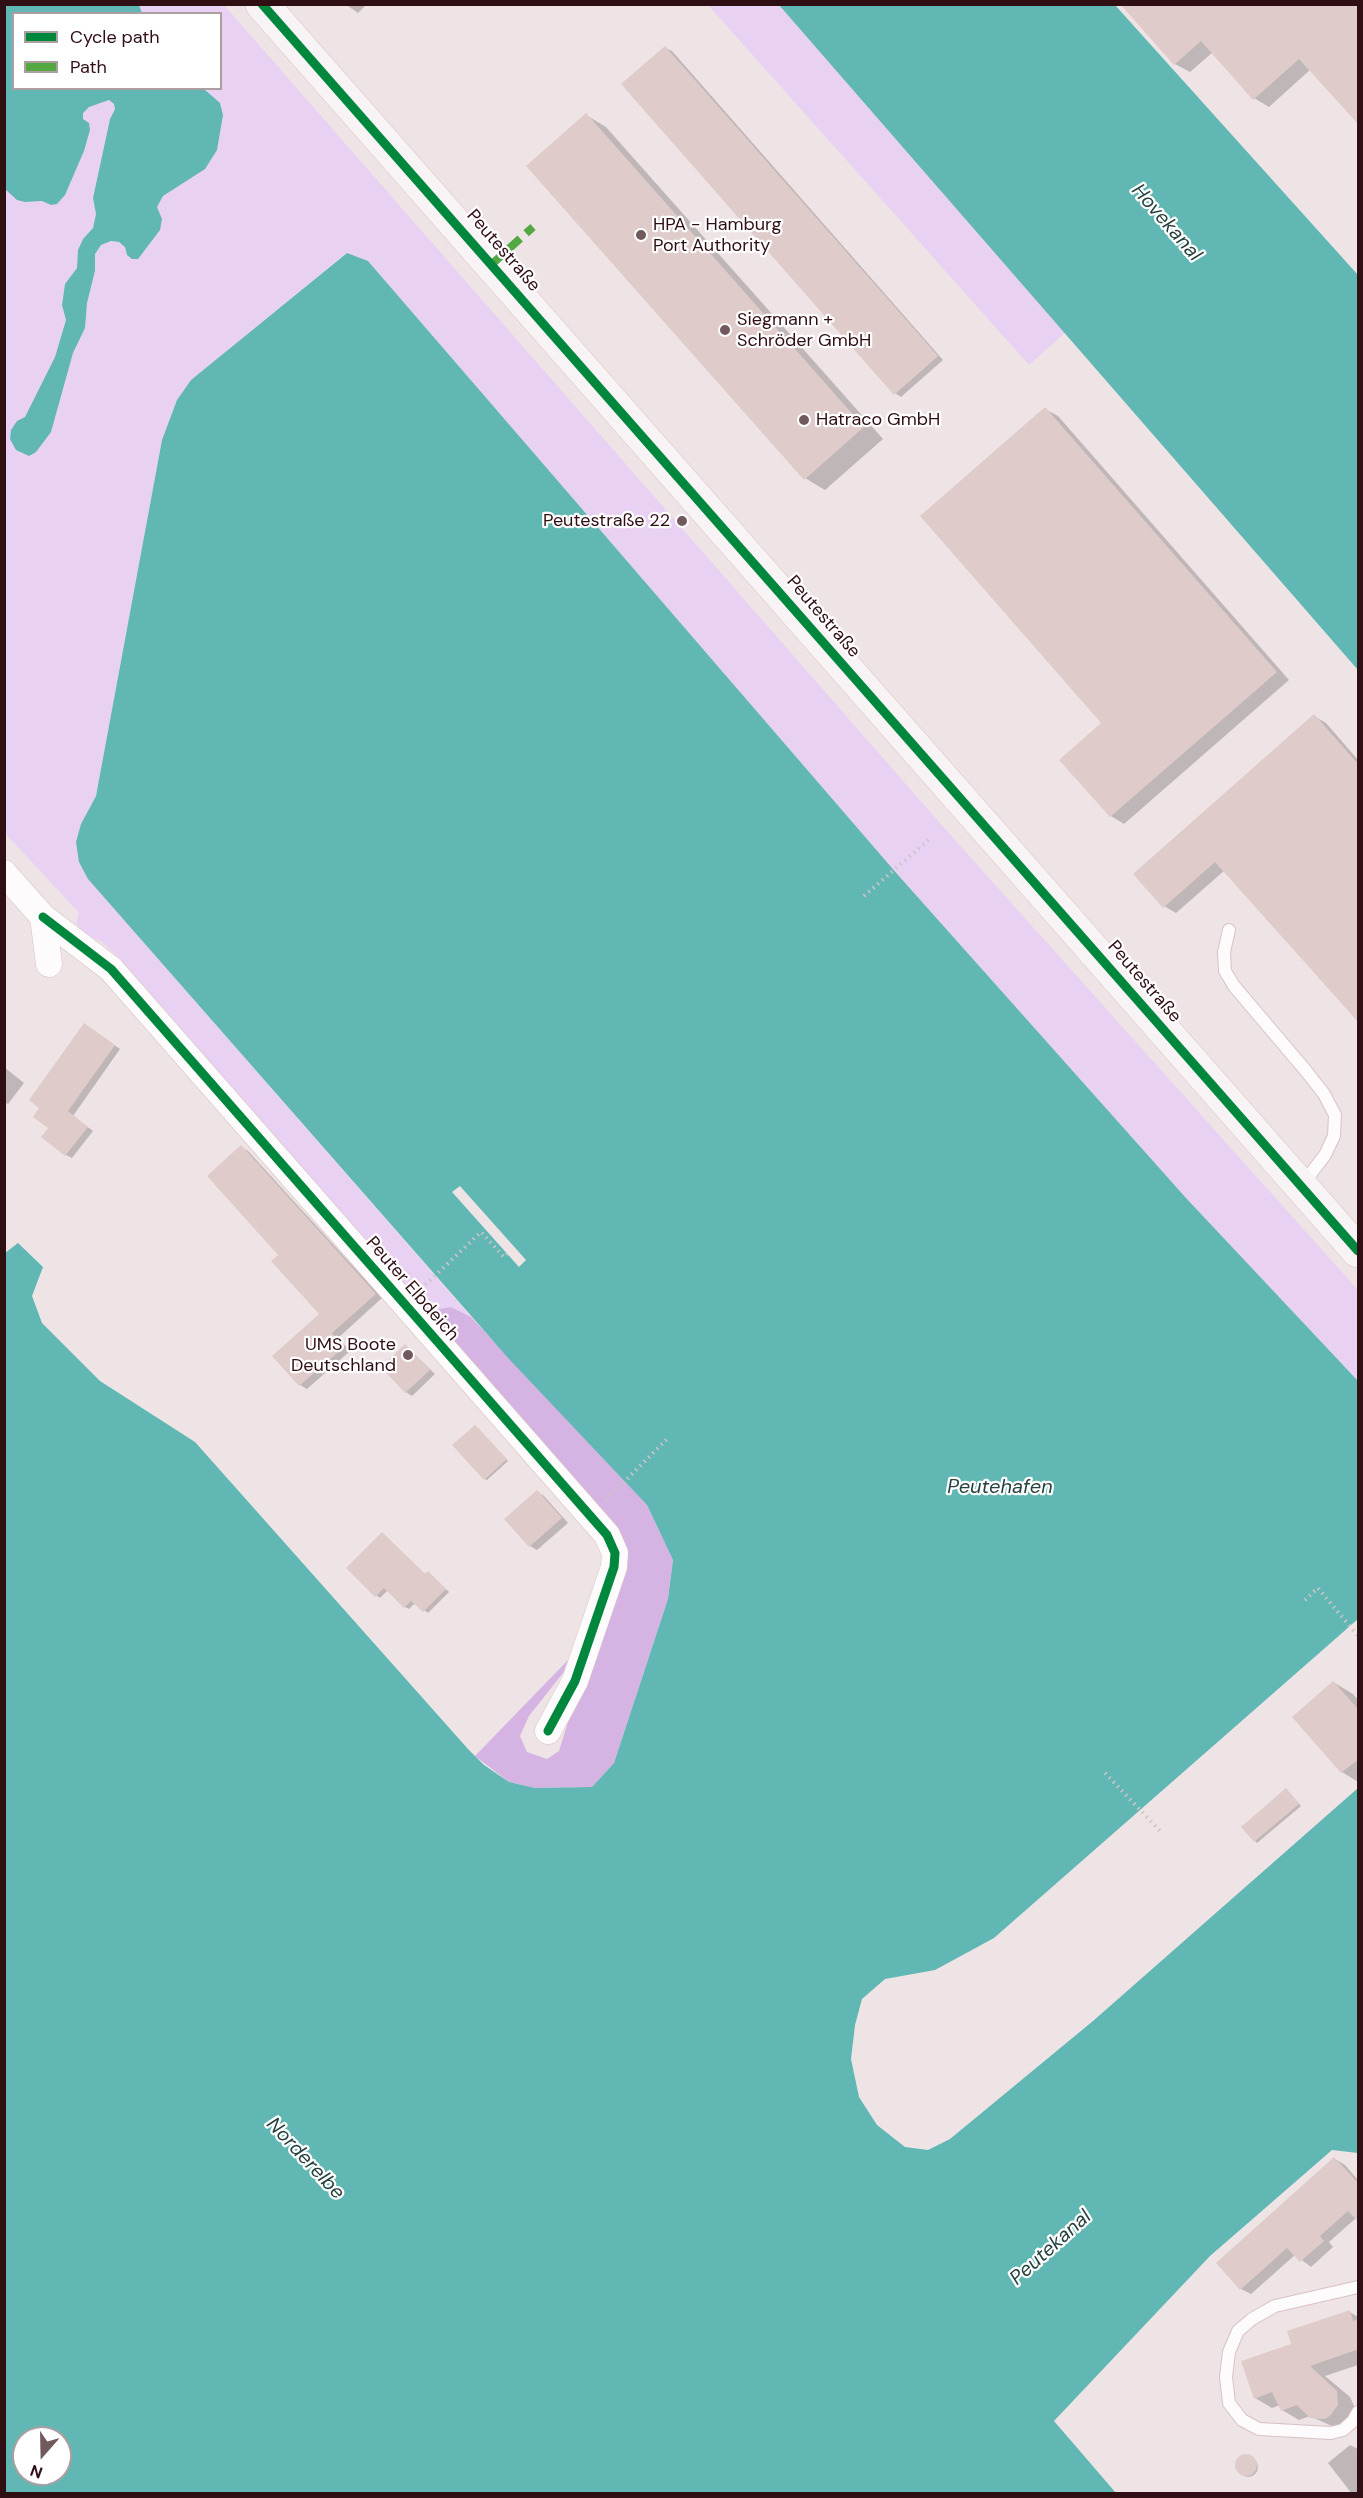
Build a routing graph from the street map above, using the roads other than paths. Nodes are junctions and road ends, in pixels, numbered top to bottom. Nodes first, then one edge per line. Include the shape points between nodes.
1 (262, 4) edge
2 (4, 873) edge
3 (43, 916) junction
4 (1229, 930) dead end
5 (49, 964) dead end
6 (1301, 1186) junction
7 (1359, 1251) edge
8 (548, 1731) dead end
9 (1359, 2288) edge
10 (1359, 2412) edge

1 - 6 street, Peutestraße
2 - 3 street, Peuter Elbdeich
3 - 5 street
3 - 8 street, Peuter Elbdeich via 111,969 607,1535 615,1553 614,1567 575,1681
4 - 6 lane via 1225,971 1324,1094 1335,1115 1334,1136 1325,1155
6 - 7 street, Peutestraße
9 - 10 lane via 1275,2306 1252,2319 1238,2331 1229,2352 1226,2377 1229,2403 1242,2420 1259,2428 1331,2433 1343,2430

